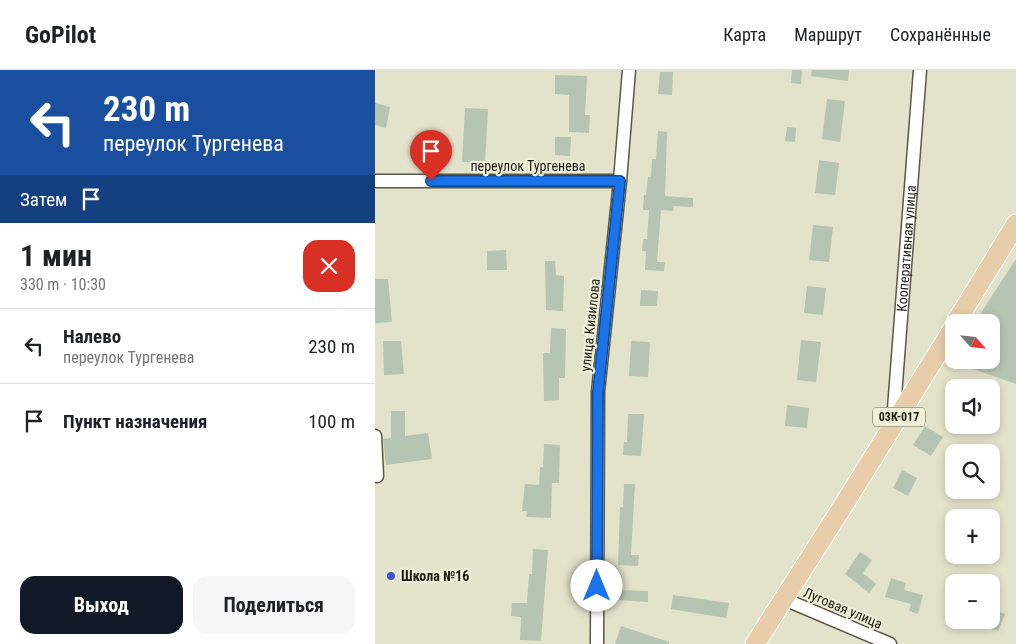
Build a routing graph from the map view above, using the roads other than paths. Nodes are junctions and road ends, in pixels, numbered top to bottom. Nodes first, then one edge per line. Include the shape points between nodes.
1 (629, 70) edge
2 (920, 70) edge
3 (375, 180) edge
4 (620, 181) junction
5 (1016, 224) edge
6 (961, 314) edge
7 (945, 341) edge
8 (893, 427) junction
9 (375, 436) edge
10 (377, 476) dead end
11 (783, 599) junction
12 (597, 644) edge
13 (755, 644) edge
14 (890, 644) edge

1 - 4 street, улица Кизилова
2 - 8 street, Кооперативная улица
3 - 4 street, переулок Тургенева
4 - 12 street, улица Кизилова via 598,392
5 - 6 main road
7 - 8 main road, 03К-017
8 - 11 main road, 03К-017
9 - 10 street
11 - 13 main road
11 - 14 street, Луговая улица

